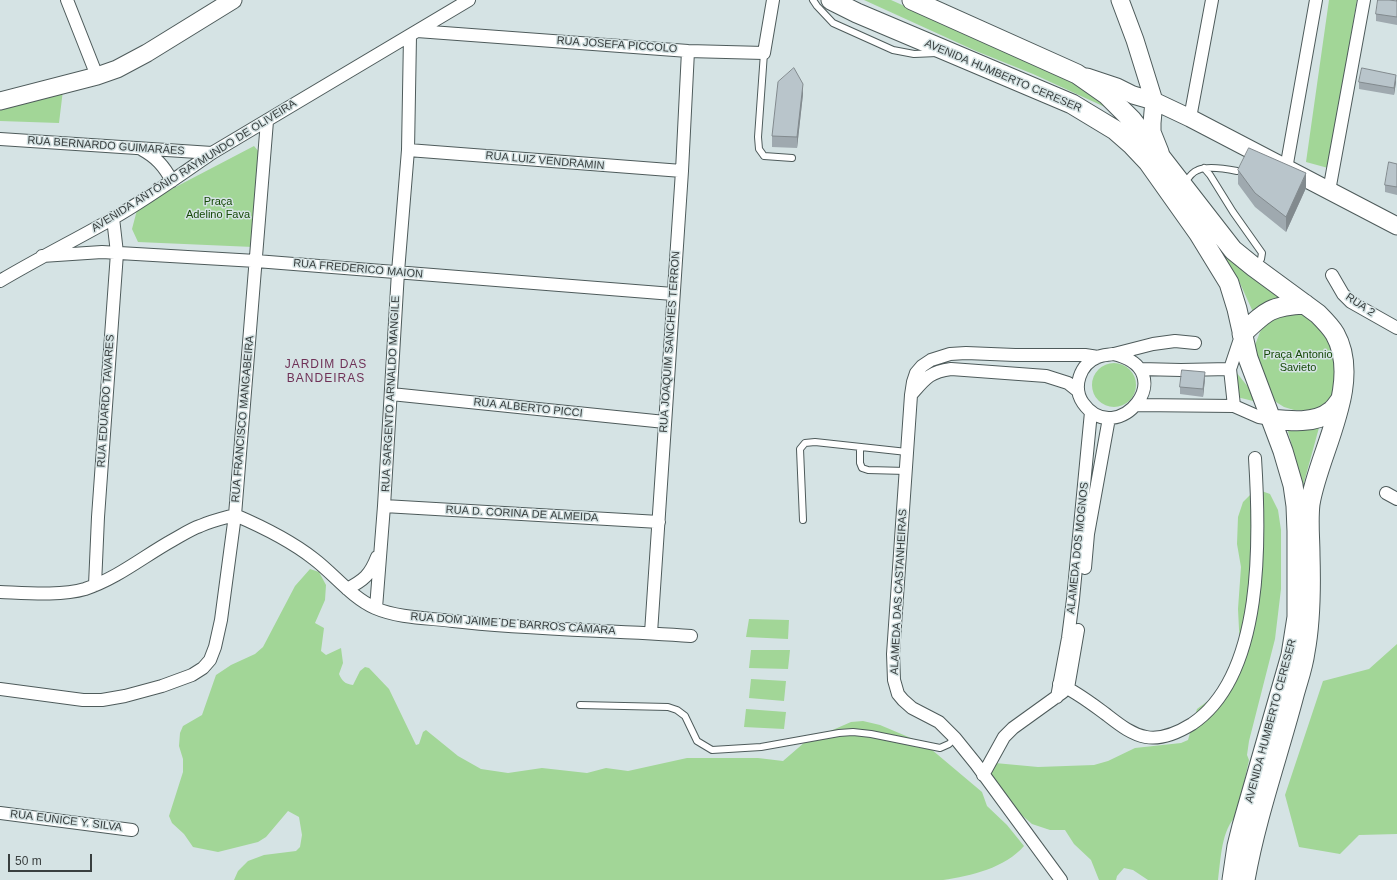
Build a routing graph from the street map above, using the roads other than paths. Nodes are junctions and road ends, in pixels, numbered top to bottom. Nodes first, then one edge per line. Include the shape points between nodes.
1 (67, 0) edge
2 (233, 0) edge
3 (469, 0) edge
4 (772, 0) edge
5 (814, 0) edge
6 (831, 0) edge
7 (912, 0) edge
8 (1120, 0) edge
9 (1212, 0) edge
10 (1316, 0) edge
11 (1364, 0) edge
12 (414, 33) junction
13 (688, 51) junction
14 (764, 53) junction
15 (948, 53) junction
16 (1077, 74) junction
17 (98, 76) junction
18 (0, 101) edge
19 (1154, 101) junction
20 (1190, 118) junction
21 (267, 120) junction
22 (0, 139) edge
23 (140, 148) junction
24 (408, 150) junction
25 (212, 153) junction
26 (1161, 156) junction
27 (792, 158) dead end
28 (1204, 168) junction
29 (1286, 169) junction
30 (1237, 171) edge
31 (682, 172) junction
32 (172, 181) junction
33 (1183, 186) junction
34 (1329, 192) junction
35 (113, 218) junction
36 (1397, 226) edge
37 (117, 253) junction
38 (42, 256) junction
39 (256, 261) junction
40 (1254, 267) junction
41 (398, 272) junction
42 (1332, 275) dead end
43 (0, 281) edge
44 (673, 294) junction
45 (1305, 304) junction
46 (1397, 328) edge
47 (1242, 334) junction
48 (1195, 343) dead end
49 (1113, 354) junction
50 (1098, 357) junction
51 (1140, 369) junction
52 (1230, 369) junction
53 (1078, 390) junction
54 (390, 394) junction
55 (911, 395) junction
56 (1341, 399) junction
57 (1136, 405) junction
58 (1234, 406) junction
59 (1091, 412) junction
60 (1109, 418) junction
61 (1271, 419) junction
62 (665, 422) junction
63 (860, 447) junction
64 (907, 452) junction
65 (1255, 458) dead end
66 (906, 471) junction
67 (1386, 493) dead end
68 (1397, 499) edge
69 (384, 506) junction
70 (235, 515) junction
71 (803, 520) dead end
72 (659, 522) junction
73 (380, 548) junction
74 (95, 585) junction
75 (347, 589) junction
76 (0, 592) edge
77 (376, 608) junction
78 (651, 633) junction
79 (691, 636) dead end
80 (1064, 686) junction
81 (0, 689) edge
82 (580, 705) dead end
83 (955, 738) junction
84 (983, 775) junction
85 (0, 813) edge
86 (132, 830) dead end
87 (1061, 880) edge
88 (1232, 880) edge
89 (1245, 880) edge

1 - 17 street
2 - 17 street via 147,53
3 - 12 street, AVENIDA ANTÔNIO RAYMUNDO DE OLIVEIRA
4 - 14 street
5 - 15 lane via 816,6 833,23 893,50 914,54
6 - 15 main road, AVENIDA HUMBERTO CERESER
7 - 16 main road, AVENIDA HUMBERTO CERESER
8 - 19 street
9 - 20 street
10 - 29 street
11 - 34 street
12 - 13 street, RUA JOSEFA PICCOLO
12 - 21 street, AVENIDA ANTÔNIO RAYMUNDO DE OLIVEIRA
12 - 24 street, RUA SARGENTO ARNALDO MANGILE
13 - 14 street, RUA JOSEFA PICCOLO
13 - 31 street, RUA JOAQUIM SANCHES TERRON
14 - 27 lane via 759,149 764,156
15 - 47 main road, AVENIDA HUMBERTO CERESER via 1072,104 1115,130 1131,144 1148,162 1199,234 1229,283
16 - 19 street
16 - 26 main road, AVENIDA HUMBERTO CERESER via 1107,95 1132,120
17 - 18 street
19 - 20 street
19 - 26 street via 1152,132
20 - 29 street
21 - 25 street, AVENIDA ANTÔNIO RAYMUNDO DE OLIVEIRA
21 - 39 street, RUA FRANCISCO MANGABEIRA
22 - 23 street, RUA BERNARDO GUIMARÃES
23 - 25 street, RUA BERNARDO GUIMARÃES
23 - 32 street via 163,165
24 - 31 street, RUA LUIZ VENDRAMIN
24 - 41 street, RUA SARGENTO ARNALDO MANGILE
25 - 32 street, AVENIDA ANTÔNIO RAYMUNDO DE OLIVEIRA
26 - 33 main road, AVENIDA HUMBERTO CERESER
28 - 30 lane
28 - 33 lane via 1190,175
28 - 40 lane via 1262,252 1261,259
29 - 34 street
31 - 44 street, RUA JOAQUIM SANCHES TERRON
32 - 35 street, AVENIDA ANTÔNIO RAYMUNDO DE OLIVEIRA
33 - 40 main road, AVENIDA HUMBERTO CERESER via 1233,250
34 - 36 street
35 - 37 street, RUA EDUARDO TAVARES
35 - 38 street, AVENIDA ANTÔNIO RAYMUNDO DE OLIVEIRA
37 - 38 street, RUA FREDERICO MAION
37 - 39 street, RUA FREDERICO MAION
37 - 74 street, RUA EDUARDO TAVARES
38 - 43 street, AVENIDA ANTÔNIO RAYMUNDO DE OLIVEIRA
39 - 41 street, RUA FREDERICO MAION
39 - 70 street, RUA FRANCISCO MANGABEIRA
40 - 45 main road, AVENIDA HUMBERTO CERESER
41 - 44 street, RUA FREDERICO MAION
41 - 54 street, RUA SARGENTO ARNALDO MANGILE
42 - 46 street, RUA 2 via 1351,302
44 - 62 street, RUA JOAQUIM SANCHES TERRON
45 - 47 main road via 1278,306 1264,313
45 - 56 main road, AVENIDA HUMBERTO CERESER via 1327,323 1335,335 1344,367
47 - 52 street
47 - 61 main road, AVENIDA HUMBERTO CERESER via 1248,358
48 - 49 street via 1175,341
49 - 50 street
49 - 51 street via 1124,357
50 - 53 street via 1082,370
50 - 55 street, ALAMEDA DAS CASTANHEIRAS via 966,353 946,355 931,360 919,370 913,382
51 - 52 street
51 - 57 street via 1144,379 1143,389
52 - 58 street
53 - 55 street via 1068,383 1046,376 951,369 927,377
53 - 59 street via 1082,402
54 - 62 street, RUA ALBERTO PICCI
54 - 69 street, RUA SARGENTO ARNALDO MANGILE
55 - 64 street, ALAMEDA DAS CASTANHEIRAS
56 - 61 main road via 1332,411 1325,415 1301,421
56 - 89 main road, AVENIDA HUMBERTO CERESER via 1313,487 1310,506 1311,588 1305,654 1257,824
57 - 58 street
57 - 60 street via 1124,414
58 - 61 street via 1259,417
59 - 60 street via 1101,418
59 - 80 street, ALAMEDA DOS MOGNOS
60 - 80 street, ALAMEDA DOS MOGNOS via 1088,534 1082,600
61 - 88 main road, AVENIDA HUMBERTO CERESER via 1293,485 1296,506 1297,617 1291,656 1254,781 1237,846
62 - 72 street, RUA JOAQUIM SANCHES TERRON
63 - 64 lane
63 - 66 lane via 862,468
63 - 71 lane via 815,442 806,443 800,449
64 - 66 street, ALAMEDA DAS CASTANHEIRAS
65 - 80 street via 1258,540 1251,613 1234,674 1212,707 1186,727 1160,737 1148,737 1134,734 1124,728
66 - 83 street, ALAMEDA DAS CASTANHEIRAS via 893,654 894,680 898,694 903,700 912,708 940,722
67 - 68 street
69 - 72 street, RUA D. CORINA DE ALMEIDA
69 - 73 street, RUA SARGENTO ARNALDO MANGILE
70 - 74 street via 200,525
70 - 75 street, RUA DOM JAIME DE BARROS CÂMARA via 274,532 314,559
70 - 81 street, RUA FRANCISCO MANGABEIRA via 221,620 215,647 210,660 203,668 162,686 102,700 83,700
72 - 78 street, RUA JOAQUIM SANCHES TERRON
73 - 75 street via 368,575
73 - 77 street, RUA SARGENTO ARNALDO MANGILE
74 - 76 street via 67,592
75 - 77 street, RUA DOM JAIME DE BARROS CÂMARA
77 - 78 street, RUA DOM JAIME DE BARROS CÂMARA via 405,616 475,623
78 - 79 street, RUA DOM JAIME DE BARROS CÂMARA
80 - 84 street via 1057,697 1004,737
82 - 83 lane via 668,707 677,710 685,716 697,741 712,750 761,747 853,732 940,748
83 - 84 street, ALAMEDA DAS CASTANHEIRAS
84 - 87 street, ALAMEDA DAS CASTANHEIRAS
85 - 86 street, RUA EUNICE Y. SILVA

